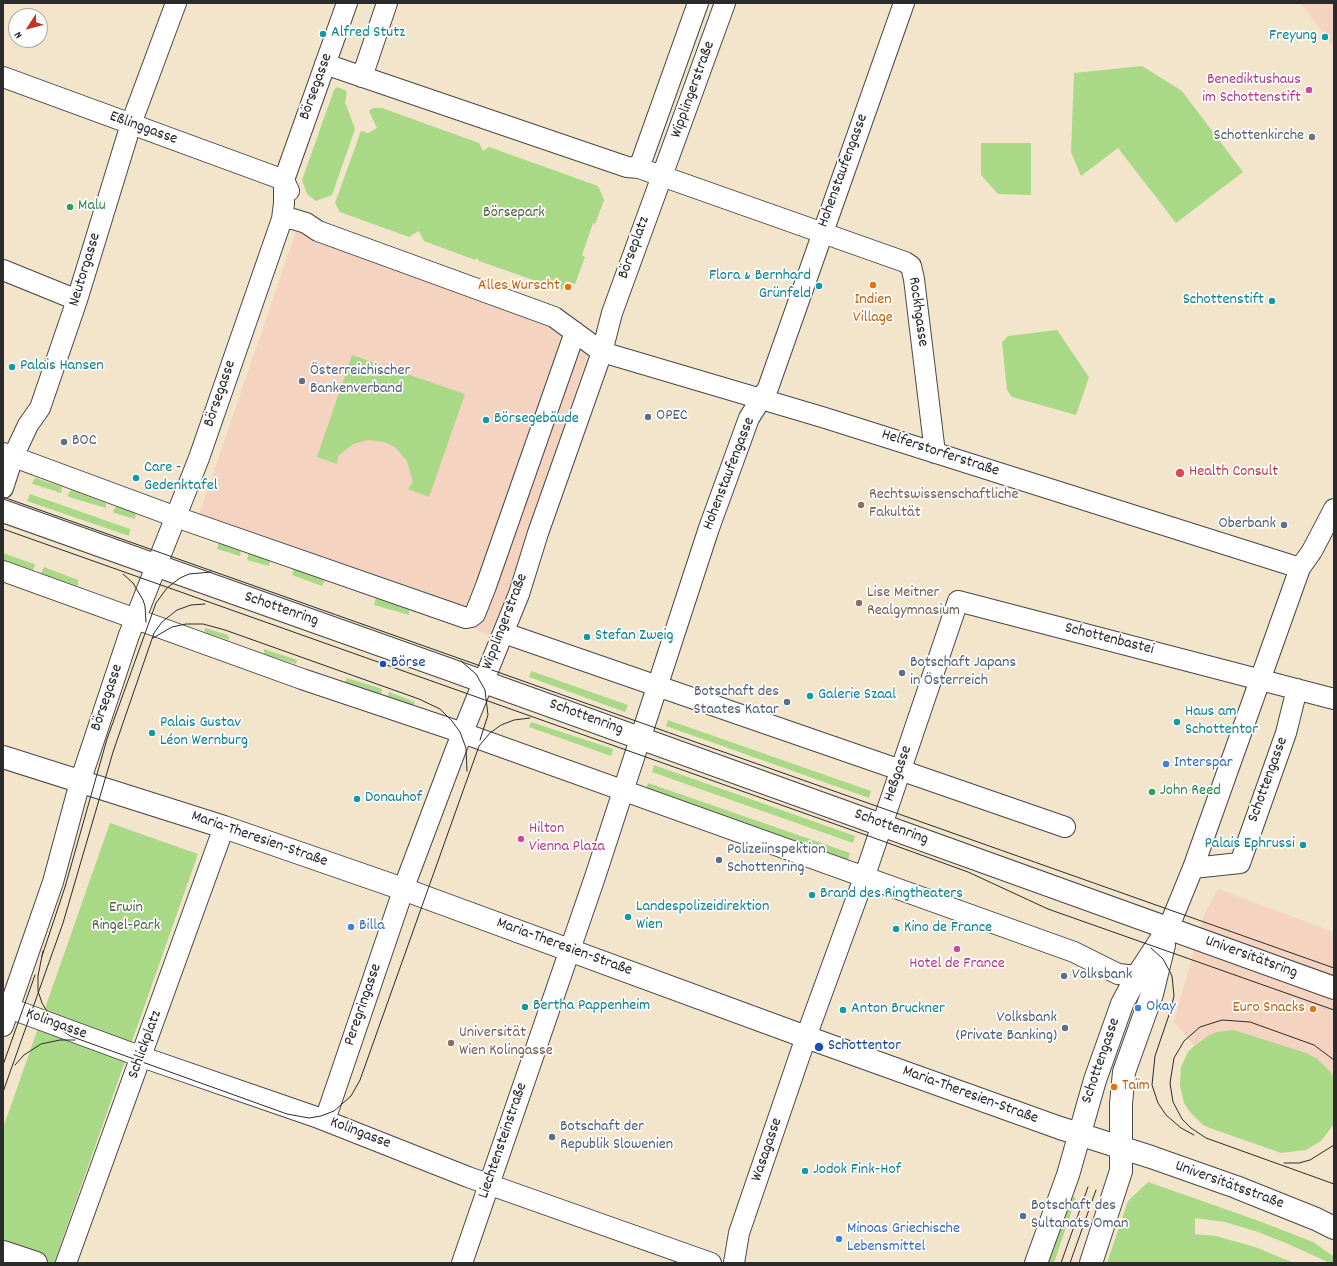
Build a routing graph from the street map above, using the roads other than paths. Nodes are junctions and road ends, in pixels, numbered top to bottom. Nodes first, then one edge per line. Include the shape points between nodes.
1 (176, 3) edge
2 (347, 3) edge
3 (387, 3) edge
4 (698, 3) edge
5 (725, 3) edge
6 (904, 3) edge
7 (325, 64) junction
8 (3, 77) edge
9 (362, 77) junction
10 (131, 124) junction
11 (639, 168) junction
12 (663, 177) junction
13 (284, 180) junction
14 (282, 219) junction
15 (306, 223) junction
16 (822, 233) junction
17 (3, 270) edge
18 (77, 300) junction
19 (575, 332) junction
20 (602, 352) junction
21 (761, 400) junction
22 (935, 453) junction
23 (8, 455) edge
24 (3, 488) edge
25 (1334, 510) edge
26 (3, 511) edge
27 (176, 516) junction
28 (157, 566) junction
29 (1300, 568) junction
30 (3, 570) edge
31 (958, 602) joint
32 (136, 618) junction
33 (504, 633) junction
34 (1259, 679) junction
35 (483, 682) junction
36 (657, 686) junction
37 (1297, 689) junction
38 (1334, 699) edge
39 (462, 733) junction
40 (640, 738) junction
41 (3, 757) edge
42 (901, 769) junction
43 (80, 782) junction
44 (624, 791) junction
45 (882, 825) junction
46 (224, 827) junction
47 (1065, 827) dead end
48 (1193, 868) junction
49 (864, 878) junction
50 (403, 889) junction
51 (1168, 929) junction
52 (570, 950) junction
53 (1137, 976) junction
54 (1334, 988) edge
55 (6, 1017) edge
56 (806, 1037) junction
57 (142, 1057) junction
58 (324, 1120) junction
59 (1078, 1134) junction
60 (1123, 1148) junction
61 (489, 1184) junction
62 (1334, 1228) edge
63 (3, 1252) edge
64 (36, 1263) edge
65 (66, 1263) edge
66 (462, 1263) edge
67 (711, 1263) edge
68 (734, 1263) edge
69 (1036, 1263) edge
70 (1091, 1263) edge

1 - 10 street, Neutorgasse
2 - 7 street, Börsegasse
3 - 9 street
4 - 11 street, Wipplingerstraße
5 - 12 street, Wipplingerstraße
6 - 16 street, Hohenstaufengasse
7 - 9 street
7 - 13 street, Börsegasse
8 - 10 street, Eßlinggasse
9 - 11 street via 627,167
10 - 13 street, Eßlinggasse
10 - 18 street, Neutorgasse
11 - 12 street
12 - 16 street, Rockhgasse
12 - 20 street, Börseplatz via 612,313
13 - 14 street, Börsegasse
13 - 15 street
14 - 15 street
14 - 27 street, Börsegasse via 199,458
15 - 19 street via 318,231 554,317
16 - 21 street, Hohenstaufengasse via 768,388
16 - 22 street, Rockhgasse via 898,258 911,266
17 - 18 street
18 - 23 street, Neutorgasse via 40,408
19 - 20 street
19 - 27 street, Wipplingerstraße via 486,586 471,618
20 - 21 street, Helferstorferstraße
20 - 33 street, Wipplingerstraße
21 - 22 street, Helferstorferstraße
21 - 36 street, Hohenstaufengasse via 748,418
22 - 29 street, Helferstorferstraße
23 - 24 street, Neutorgasse
23 - 27 street
25 - 29 street, Schottengasse
26 - 28 main road, Schottenring
27 - 28 street, Börsegasse
28 - 32 street, Börsegasse
28 - 35 main road, Schottenring
29 - 34 street, Schottengasse
30 - 32 street
31 - 34 street, Schottenbastei
31 - 42 street, Heßgasse
32 - 39 street via 302,679
32 - 43 street, Börsegasse
33 - 35 street, Wipplingerstraße
33 - 36 street
34 - 37 street
34 - 48 street, Schottengasse
35 - 39 street, Wipplingerstraße
35 - 40 main road, Schottenring
36 - 40 street, Hohenstaufengasse
36 - 42 street
37 - 38 street
37 - 48 street, Schottengasse via 1286,733 1240,863
39 - 44 street
39 - 50 street, Wipplingerstraße
40 - 44 street, Hohenstaufengasse
40 - 45 main road, Schottenring
41 - 43 main road, Maria-Theresien-Straße
42 - 45 street, Heßgasse
42 - 47 street
43 - 46 main road, Maria-Theresien-Straße
43 - 55 street via 53,882
44 - 49 street
44 - 52 street, Hohenstaufengasse
45 - 49 street, Heßgasse
45 - 51 main road, Schottenring
46 - 50 main road, Maria-Theresien-Straße
46 - 57 street, Schlickplatz
48 - 51 street, Schottengasse
49 - 53 street via 1074,952 1118,974
49 - 56 street, Heßgasse
50 - 52 main road, Maria-Theresien-Straße
50 - 58 street, Peregringasse
51 - 53 main road, Schottengasse
51 - 54 main road, Universitätsring
51 - 60 main road, Schottengasse via 1152,994 1124,1072 1121,1104
52 - 56 main road, Maria-Theresien-Straße
52 - 61 street, Liechtensteinstraße
53 - 59 main road, Schottengasse via 1122,1004
55 - 57 street, Kolingasse
56 - 59 main road, Maria-Theresien-Straße
56 - 68 street, Wasagasse via 739,1233
57 - 58 street, Kolingasse
57 - 65 street, Schlickplatz
58 - 61 street, Kolingasse
59 - 60 main road, Maria-Theresien-Straße
59 - 69 main road, Schottengasse via 1068,1175
60 - 62 main road, Universitätsstraße via 1236,1187
60 - 70 main road, Schottengasse via 1120,1178
61 - 66 street, Liechtensteinstraße
61 - 67 street, Kolingasse
63 - 64 main road

